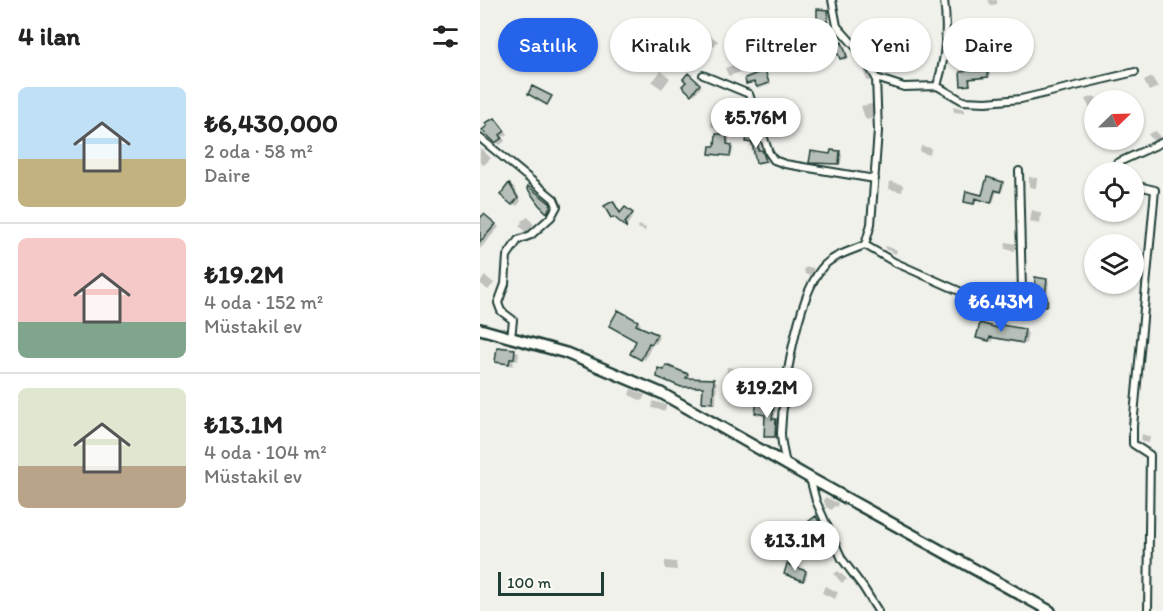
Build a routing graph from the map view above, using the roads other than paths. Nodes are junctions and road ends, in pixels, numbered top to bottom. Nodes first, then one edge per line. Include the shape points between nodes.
1 (832, 0) edge
2 (944, 0) edge
3 (1135, 72) dead end
4 (704, 75) dead end
5 (876, 78) junction
6 (937, 86) junction
7 (480, 138) edge
8 (1163, 142) edge
9 (1121, 162) edge
10 (1019, 171) dead end
11 (875, 179) junction
12 (1144, 187) edge
13 (865, 245) junction
14 (480, 329) edge
15 (511, 338) junction
16 (786, 465) junction
17 (810, 478) junction
18 (878, 611) edge
19 (1050, 611) edge
20 (1148, 611) edge

1 - 5 street via 837,27 861,53
2 - 6 street via 948,26 944,65
3 - 6 street via 1021,99 986,102 963,100
4 - 11 street via 748,94 774,160
5 - 6 street via 904,87
5 - 11 street via 879,131
7 - 15 street via 554,199 557,206 551,217 531,235 518,240 507,256 505,284 498,303 501,311 513,320
8 - 9 street
10 - 13 street via 1022,292 1017,300 966,294
11 - 13 street
12 - 20 street via 1155,190 1133,444 1150,455
13 - 16 street via 831,259 811,285 789,362 781,435
14 - 15 street
15 - 16 street via 566,353 661,393
16 - 17 street
17 - 18 street via 842,559
17 - 19 street

